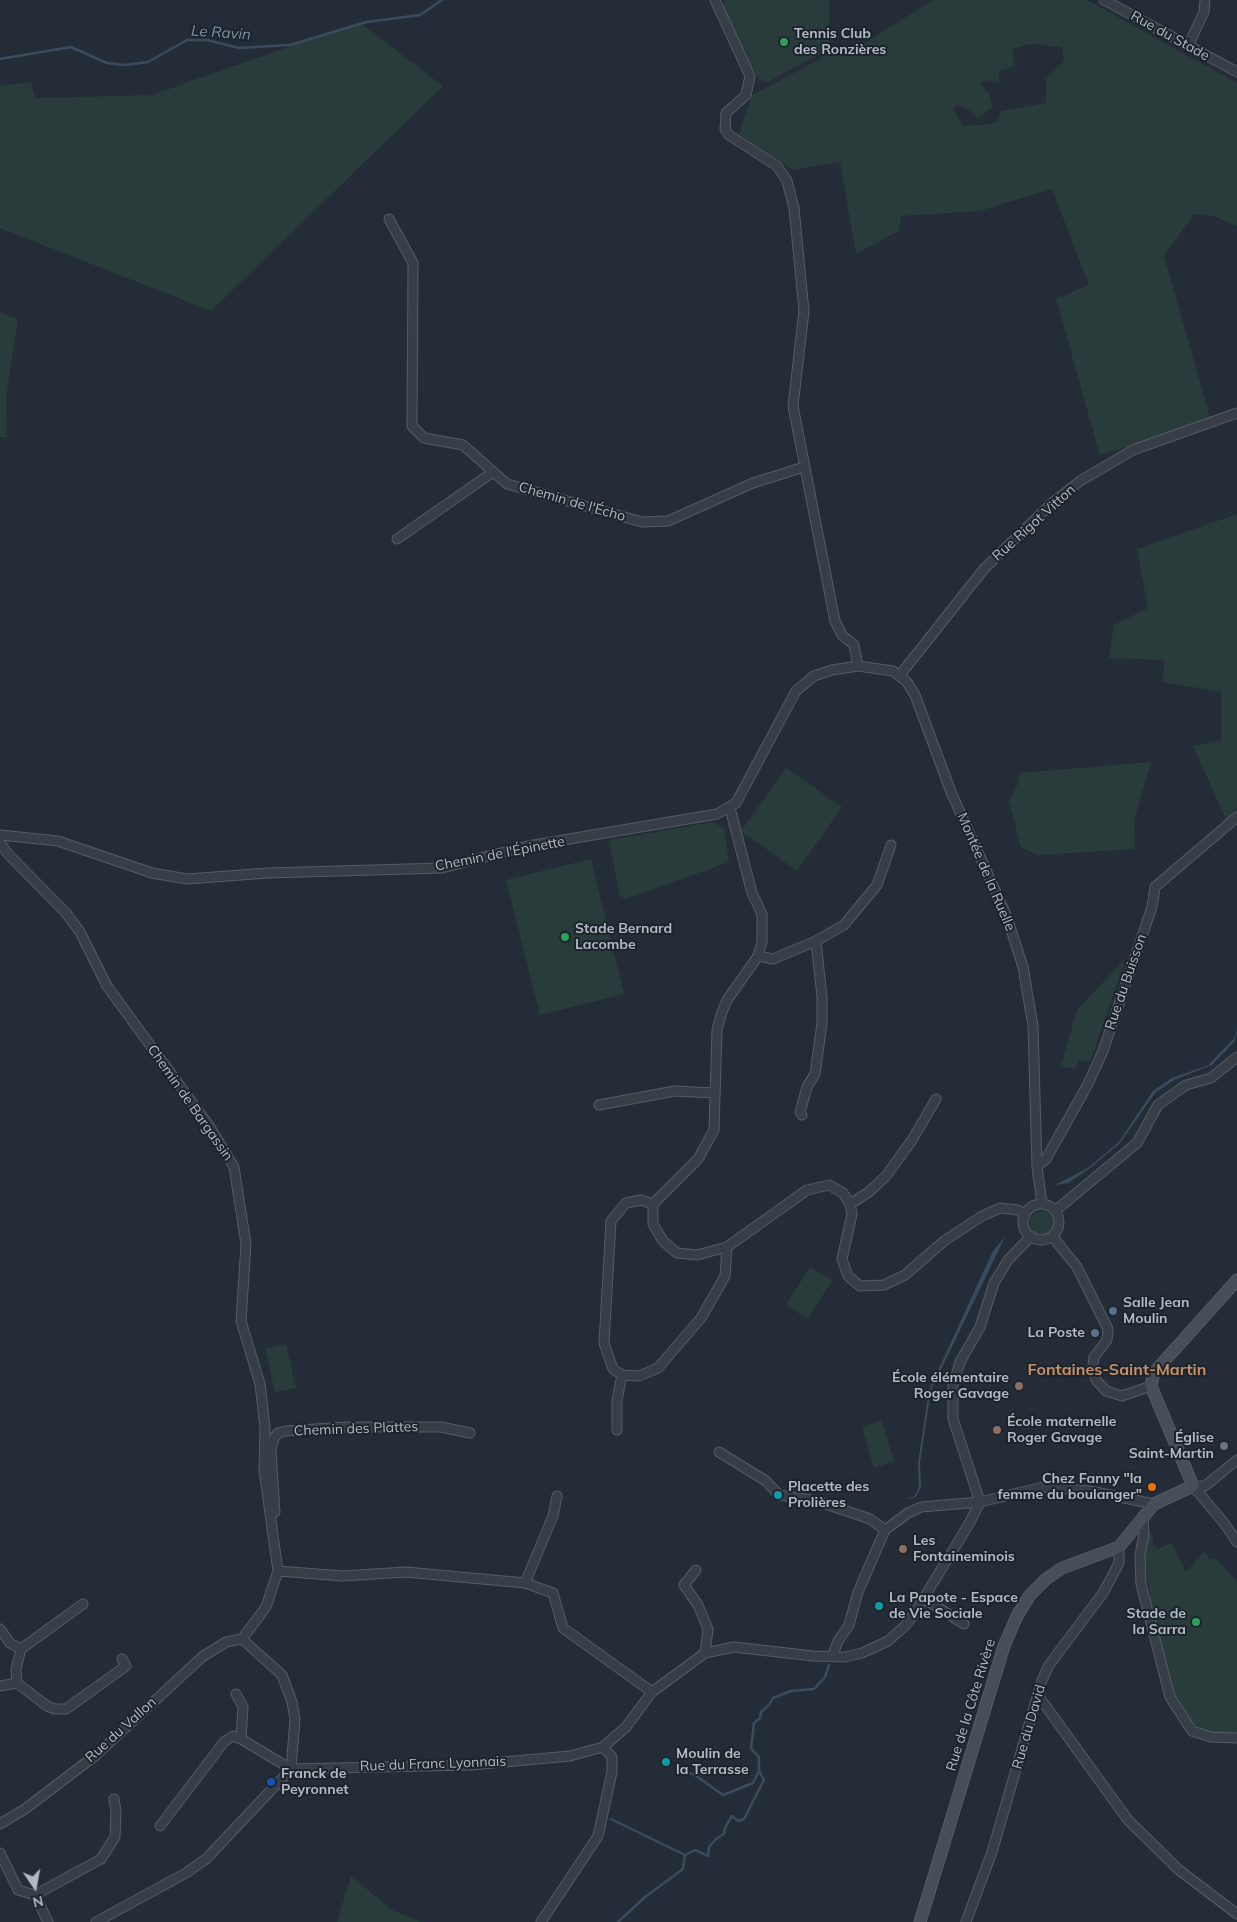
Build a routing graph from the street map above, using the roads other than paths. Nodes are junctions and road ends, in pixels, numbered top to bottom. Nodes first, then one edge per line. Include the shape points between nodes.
1 (715, 0) edge
2 (1104, 0) edge
3 (1205, 0) edge
4 (1188, 46) junction
5 (1237, 72) edge
6 (389, 219) dead end
7 (1237, 413) edge
8 (804, 467) junction
9 (493, 472) junction
10 (397, 539) dead end
11 (858, 666) junction
12 (900, 675) junction
13 (730, 808) junction
14 (1237, 817) edge
15 (0, 835) edge
16 (0, 843) edge
17 (891, 845) dead end
18 (816, 941) junction
19 (758, 956) junction
20 (1237, 1057) edge
21 (715, 1093) junction
22 (936, 1099) dead end
23 (599, 1105) dead end
24 (802, 1116) dead end
25 (1037, 1167) junction
26 (653, 1204) junction
27 (850, 1204) junction
28 (1042, 1204) junction
29 (1055, 1210) junction
30 (1025, 1215) junction
31 (1030, 1236) junction
32 (1052, 1236) junction
33 (727, 1247) junction
34 (1237, 1280) edge
35 (622, 1375) junction
36 (1151, 1386) junction
37 (617, 1430) dead end
38 (470, 1433) dead end
39 (720, 1452) dead end
40 (1237, 1460) edge
41 (1194, 1486) junction
42 (557, 1496) dead end
43 (980, 1502) junction
44 (1154, 1504) junction
45 (1143, 1517) junction
46 (273, 1527) junction
47 (885, 1530) junction
48 (1237, 1542) edge
49 (1119, 1547) junction
50 (696, 1570) dead end
51 (278, 1571) junction
52 (525, 1583) junction
53 (923, 1598) junction
54 (83, 1604) dead end
55 (964, 1624) dead end
56 (0, 1629) edge
57 (242, 1639) junction
58 (22, 1649) junction
59 (705, 1653) junction
60 (832, 1657) junction
61 (122, 1659) dead end
62 (17, 1683) junction
63 (0, 1686) edge
64 (652, 1692) junction
65 (236, 1694) dead end
66 (1037, 1694) junction
67 (1237, 1738) edge
68 (241, 1739) junction
69 (603, 1747) junction
70 (291, 1770) junction
71 (114, 1798) dead end
72 (0, 1824) edge
73 (160, 1826) dead end
74 (0, 1853) edge
75 (35, 1895) junction
76 (1237, 1914) edge
77 (48, 1922) edge
78 (96, 1922) edge
79 (541, 1922) edge
80 (920, 1922) edge
81 (966, 1922) edge

1 - 8 street via 750,76 746,95 726,113 724,130 777,166 787,181 794,208 804,311 793,406
2 - 4 street, Rue du Stade
3 - 4 street via 1204,12
4 - 5 street, Rue du Stade
6 - 9 street, Chemin de l'Écho via 413,263 412,426 424,438 463,445
7 - 12 street, Rue Rigot Vitton via 1133,450 1080,481 1052,503 984,569
8 - 9 street, Chemin de l'Écho via 753,483 668,521 651,522 507,484
8 - 11 street via 835,621 842,634 854,645
9 - 10 street
11 - 12 street via 894,671
11 - 13 street via 814,676 796,691 736,803
12 - 25 street, Montée de la Ruelle via 915,696 951,792 1007,917 1023,967 1033,1026
13 - 15 street, Chemin de l'Épinette via 717,814 528,846 442,868 268,872 187,879 152,873 58,841
13 - 19 street via 752,893 762,914 762,942
14 - 25 street, Rue du Buisson via 1155,887 1152,907 1103,1050 1046,1159
16 - 46 street, Chemin de Bargassin via 80,932 108,986 210,1127 234,1167 246,1244 241,1321 260,1384 265,1427 264,1470
17 - 18 street via 877,884 861,906 844,925
18 - 19 street via 773,959
18 - 24 street via 822,1023 815,1074 807,1087 800,1112
19 - 21 street via 721,1015 717,1030
20 - 29 street via 1211,1078 1186,1086 1158,1105 1137,1143
21 - 23 street via 675,1091
21 - 26 street via 714,1130 698,1159
22 - 27 street via 886,1176
25 - 28 street, Montée de la Ruelle
26 - 33 street via 653,1224 663,1241 677,1253 697,1255
26 - 35 street via 641,1200 626,1203 611,1221 604,1343 613,1369
27 - 30 street via 852,1214 842,1259 848,1276 860,1286 884,1285 905,1275 965,1225 1000,1208 1018,1210
27 - 33 street via 843,1193 829,1184 808,1190
28 - 29 street
28 - 30 street via 1030,1208
29 - 32 street via 1059,1227
30 - 31 street via 1024,1227
31 - 32 street via 1042,1240
31 - 43 street via 1008,1260 994,1282 980,1327 960,1362 953,1385 953,1419
32 - 36 street via 1077,1267 1108,1329 1107,1340 1094,1357 1096,1380 1106,1391 1122,1396
33 - 35 street via 725,1276 700,1318 658,1368 639,1376
34 - 36 street via 1158,1368
35 - 37 street via 617,1400
36 - 41 street
38 - 46 street, Chemin des Plattes via 441,1426 344,1427 278,1434 271,1450 276,1510
39 - 47 street via 766,1481 779,1495 817,1501 870,1519
40 - 41 street via 1204,1486
41 - 44 street
41 - 48 street
42 - 52 street
43 - 44 street via 1044,1487
43 - 47 street via 920,1507
43 - 53 street
44 - 45 street
45 - 49 street
45 - 67 street via 1141,1584 1170,1697 1192,1730 1211,1738
46 - 51 street, Chemin de Bargassin
47 - 60 street via 858,1592 849,1625
49 - 66 street, Rue du David via 1119,1563 1104,1593 1049,1665
49 - 80 street, Rue de la Côte Rivère via 1062,1568 1030,1595 1018,1614 1004,1646
50 - 59 street via 684,1585 698,1605 708,1629
51 - 52 street via 343,1576 406,1572
51 - 57 street, Chemin de Bargassin via 266,1607
52 - 64 street via 553,1593 563,1628
53 - 55 street
53 - 60 street via 905,1626 888,1641 862,1653
54 - 58 street
56 - 58 street via 10,1643
57 - 70 street via 282,1675 289,1693 295,1719
57 - 72 street, Rue du Vallon via 226,1642 202,1657 96,1755
58 - 62 street via 16,1669
59 - 60 street via 734,1647
59 - 64 street
61 - 62 street via 126,1666 66,1709 47,1706
62 - 63 street
64 - 69 street via 626,1727
65 - 68 street via 244,1707
66 - 76 street via 1128,1820 1179,1870
66 - 81 street, Rue du David via 992,1852
68 - 70 street
68 - 73 street via 233,1736 224,1742
69 - 70 street, Rue du Franc Lyonnais via 570,1756 471,1765
69 - 79 street via 612,1757 612,1772 598,1836
70 - 78 street via 206,1859
71 - 75 street via 115,1838 101,1860
74 - 75 street via 18,1890
75 - 77 street

